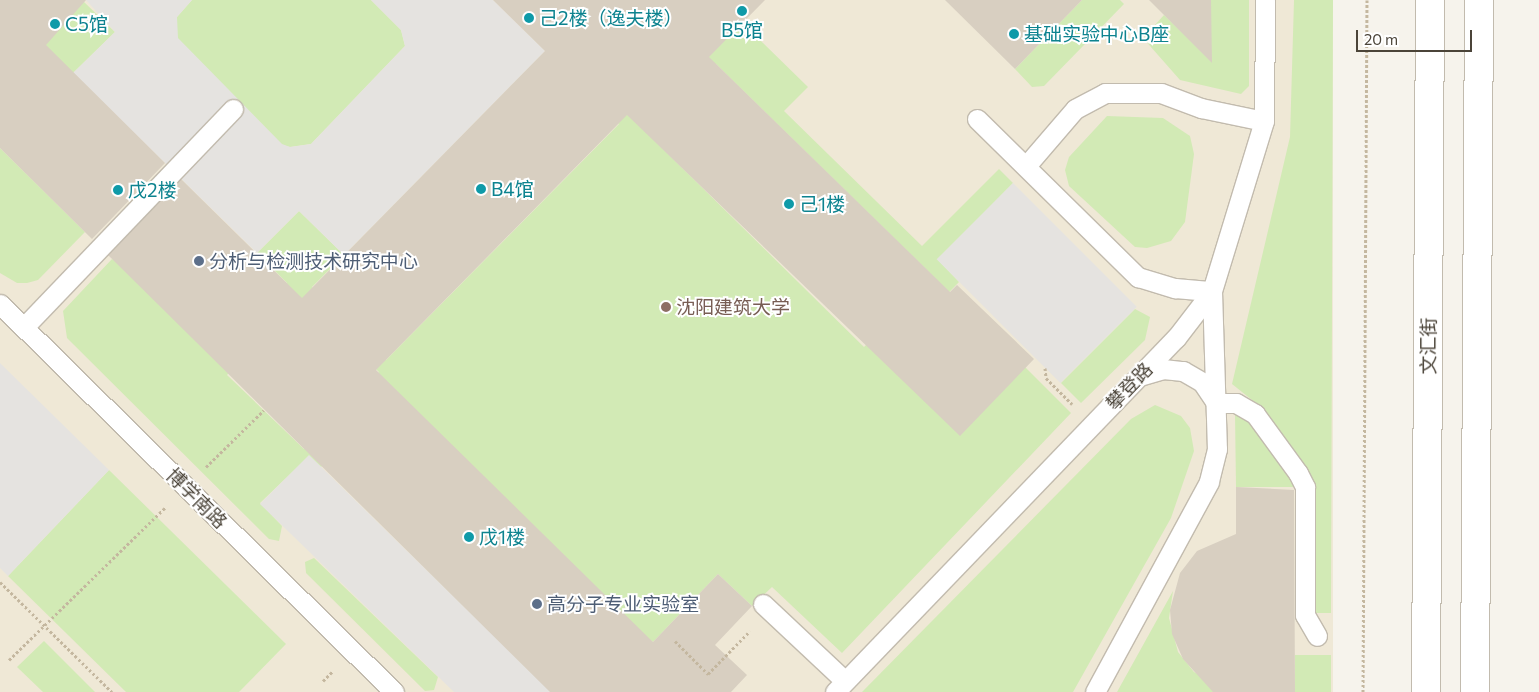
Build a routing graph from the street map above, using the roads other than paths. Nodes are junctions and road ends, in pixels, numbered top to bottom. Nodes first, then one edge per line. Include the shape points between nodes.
1 (1265, 0) edge
2 (1430, 0) edge
3 (1480, 0) edge
4 (233, 109) dead end
5 (977, 118) dead end
6 (1264, 122) junction
7 (1026, 166) junction
8 (1212, 291) junction
9 (0, 304) edge
10 (24, 327) junction
11 (1138, 377) junction
12 (1216, 403) junction
13 (767, 608) road end
14 (1317, 636) dead end
15 (840, 687) edge
16 (394, 692) edge
17 (1095, 692) edge
18 (1426, 692) edge
19 (1476, 692) edge

1 - 6 lane, 攀登路
2 - 18 street, 文汇街
3 - 19 street
4 - 10 lane
5 - 7 lane
6 - 7 lane via 1201,108 1161,93 1105,93 1075,109
6 - 8 lane, 攀登路
7 - 8 lane via 1138,277 1176,288
8 - 11 lane, 攀登路 via 1176,338
8 - 12 lane
9 - 10 lane, 博学南路
10 - 16 lane, 博学南路
11 - 12 lane via 1163,369 1183,370 1202,382
11 - 15 lane, 攀登路
12 - 14 lane via 1236,403 1255,414 1305,487 1305,615
12 - 17 lane via 1217,449 1210,482
13 - 15 lane

